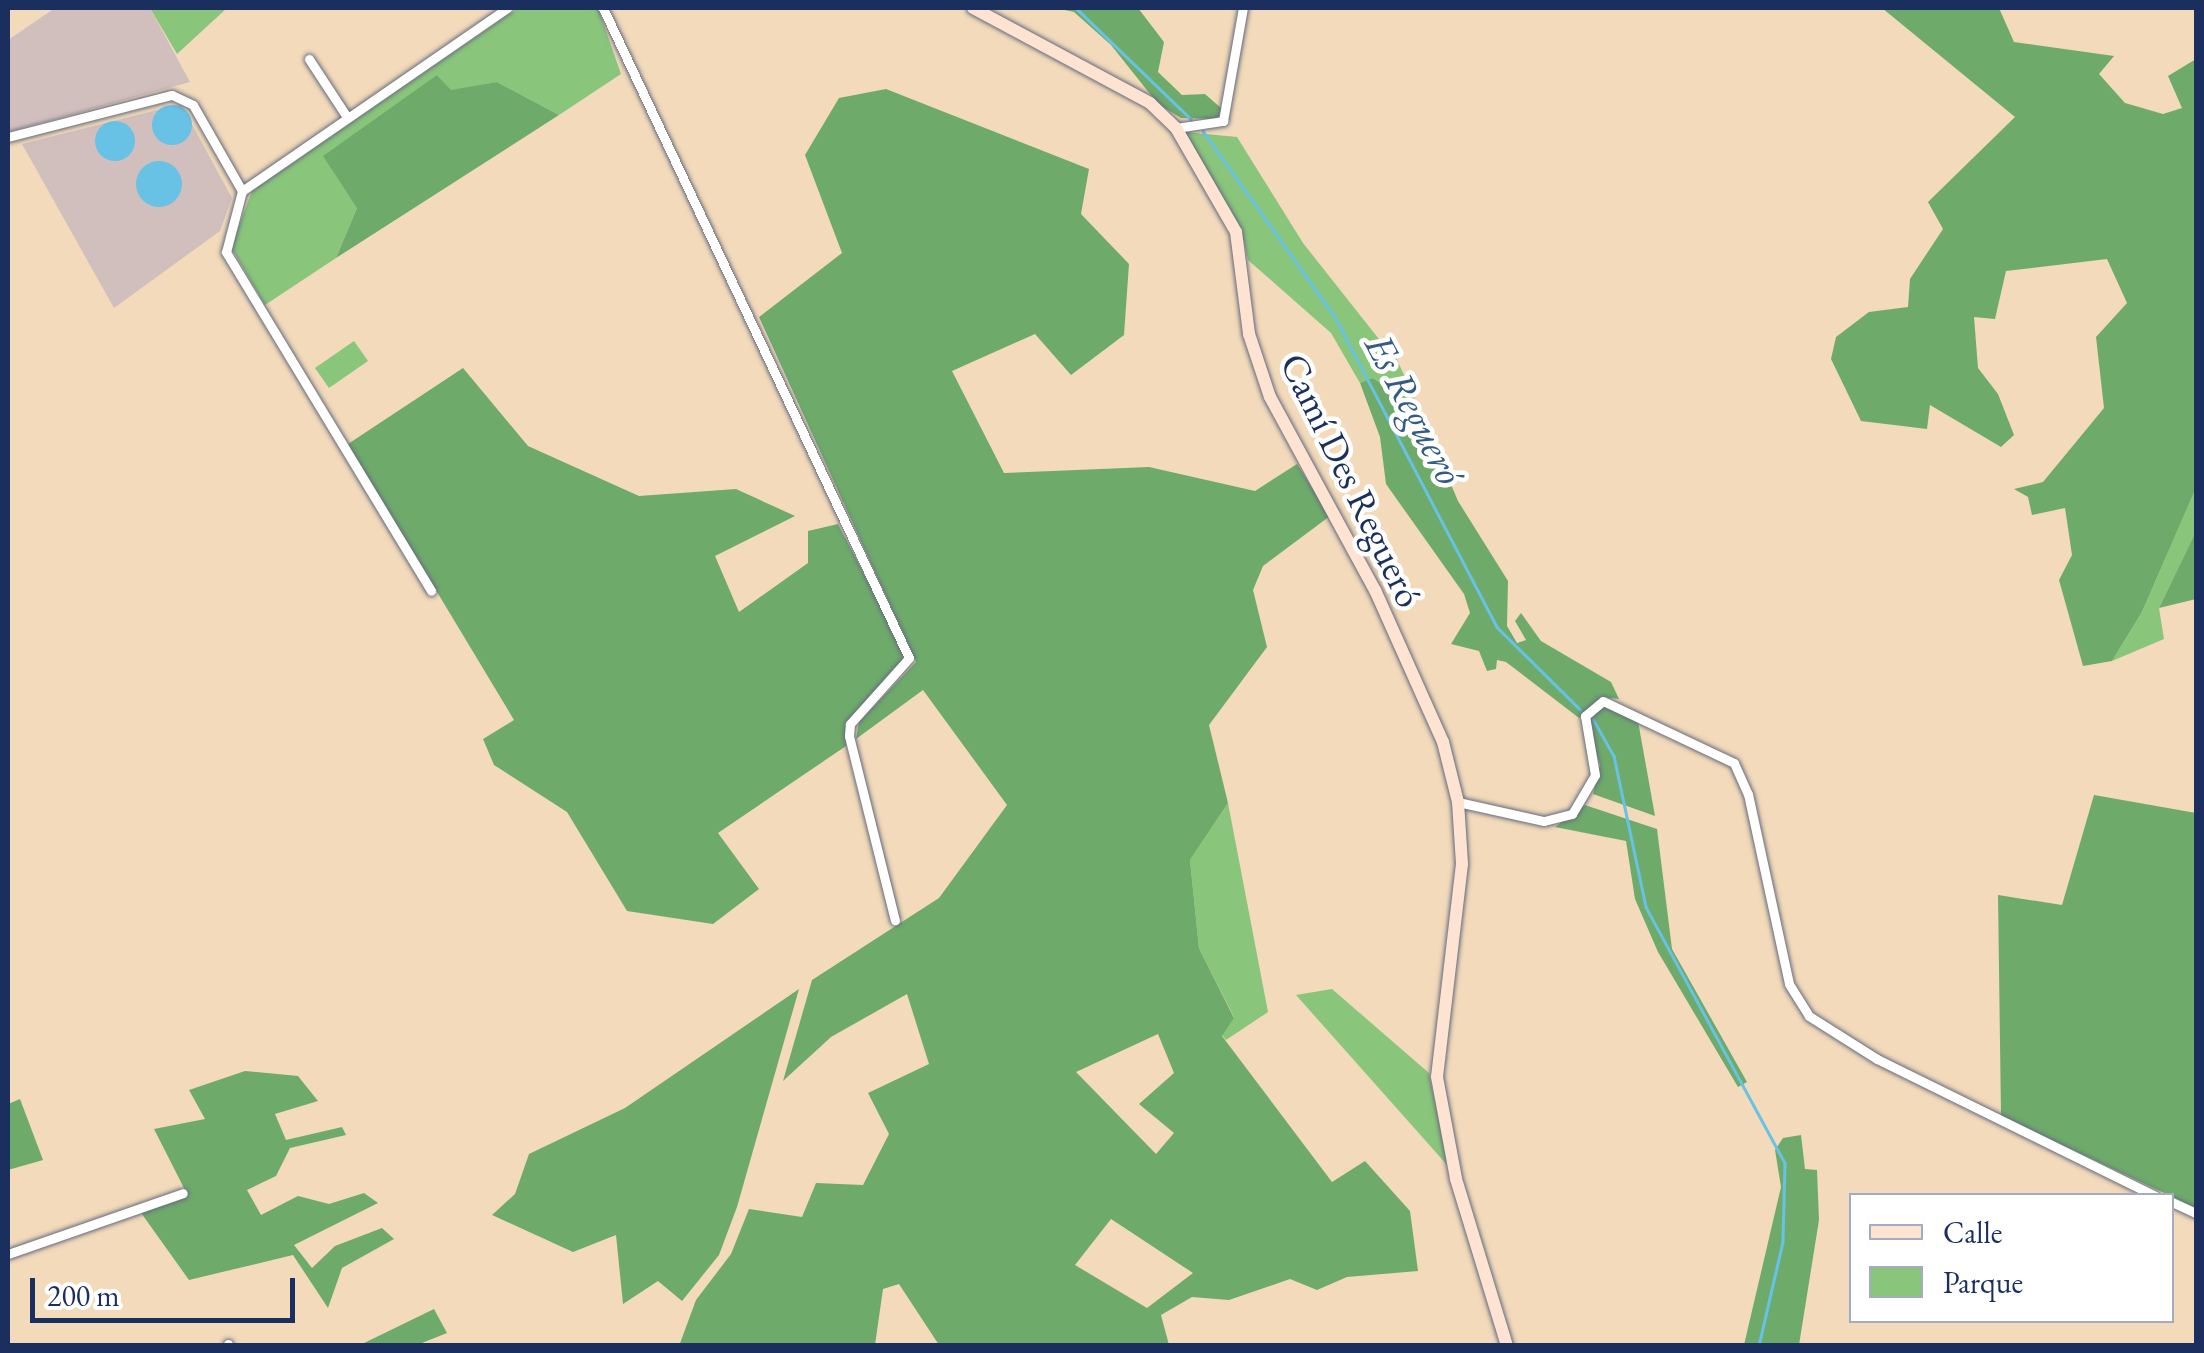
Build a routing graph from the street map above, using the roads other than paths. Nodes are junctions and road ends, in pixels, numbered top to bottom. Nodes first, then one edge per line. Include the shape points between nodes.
1 (507, 8) edge
2 (603, 8) edge
3 (972, 8) edge
4 (1242, 8) edge
5 (309, 59) dead end
6 (348, 117) junction
7 (1176, 128) junction
8 (8, 137) edge
9 (242, 190) junction
10 (431, 591) dead end
11 (1458, 802) junction
12 (896, 920) dead end
13 (183, 1193) dead end
14 (2150, 1193) edge
15 (8, 1254) edge
16 (1507, 1346) edge

1 - 6 street
2 - 12 street via 909,658 850,724 848,736
3 - 7 street, Camí Des Regueró via 1150,104
4 - 7 street via 1222,121
5 - 6 street
6 - 9 street
7 - 11 street, Camí Des Regueró via 1236,232 1249,334 1270,396 1375,590 1442,742
8 - 9 street via 172,95 193,105
9 - 10 street via 226,252
11 - 14 street via 1544,822 1572,814 1594,782 1583,722 1599,701 1734,763 1748,794 1789,984 1809,1016 1877,1060
11 - 16 street, Camí Des Regueró via 1462,864 1437,1077 1456,1179
13 - 15 street

